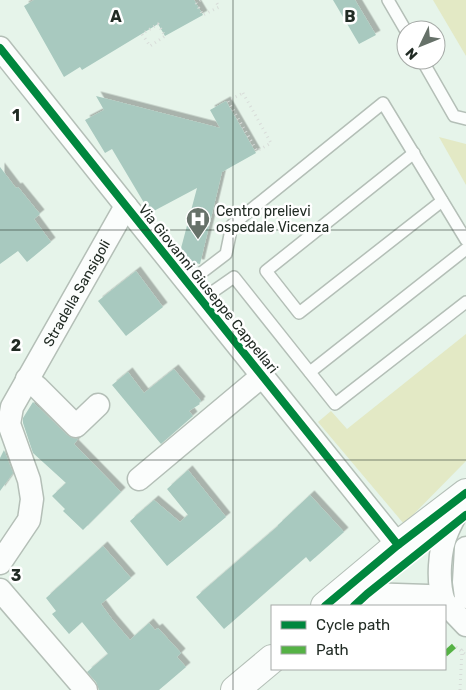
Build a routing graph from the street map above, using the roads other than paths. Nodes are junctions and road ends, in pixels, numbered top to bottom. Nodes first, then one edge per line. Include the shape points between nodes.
1 (388, 0) edge
2 (400, 20) edge
3 (0, 48) edge
4 (428, 70) edge
5 (466, 119) edge
6 (414, 153) junction
7 (442, 201) junction
8 (126, 206) junction
9 (466, 240) edge
10 (466, 249) edge
11 (194, 292) junction
12 (466, 302) edge
13 (310, 372) junction
14 (262, 376) junction
15 (27, 379) junction
16 (98, 405) dead end
17 (139, 480) dead end
18 (466, 494) edge
19 (460, 531) edge
20 (398, 545) junction
21 (0, 563) edge
22 (0, 590) edge
23 (466, 596) edge
24 (360, 600) edge
25 (326, 605) edge
26 (342, 605) edge
27 (438, 605) edge
28 (443, 605) edge
29 (446, 613) edge
30 (466, 627) edge
31 (271, 660) edge
32 (86, 690) edge
33 (235, 690) edge

1 - 2 lane
3 - 8 street, Via Giovanni Giuseppe Cappellari
4 - 5 lane via 454,116
6 - 7 lane
6 - 7 lane via 266,271 299,313
6 - 11 lane via 383,103 232,226 226,254
7 - 9 lane
8 - 11 street, Via Giovanni Giuseppe Cappellari
8 - 15 street, Stradella Sansigoli
10 - 13 lane
11 - 13 lane via 234,276
11 - 14 street, Via Giovanni Giuseppe Cappellari
12 - 13 lane via 335,404
14 - 17 street, Via Giovanni Giuseppe Cappellari
14 - 20 street, Via Giovanni Giuseppe Cappellari
15 - 16 street via 76,426
15 - 21 street, Stradella Sansigoli via 12,408 9,424 29,480 32,499 29,520
18 - 19 street
18 - 20 main road
19 - 23 street
19 - 24 main road
19 - 28 street via 441,556
20 - 25 main road
22 - 32 street
24 - 26 street via 356,595
24 - 27 street via 428,596
29 - 30 street via 453,622
31 - 33 main road

